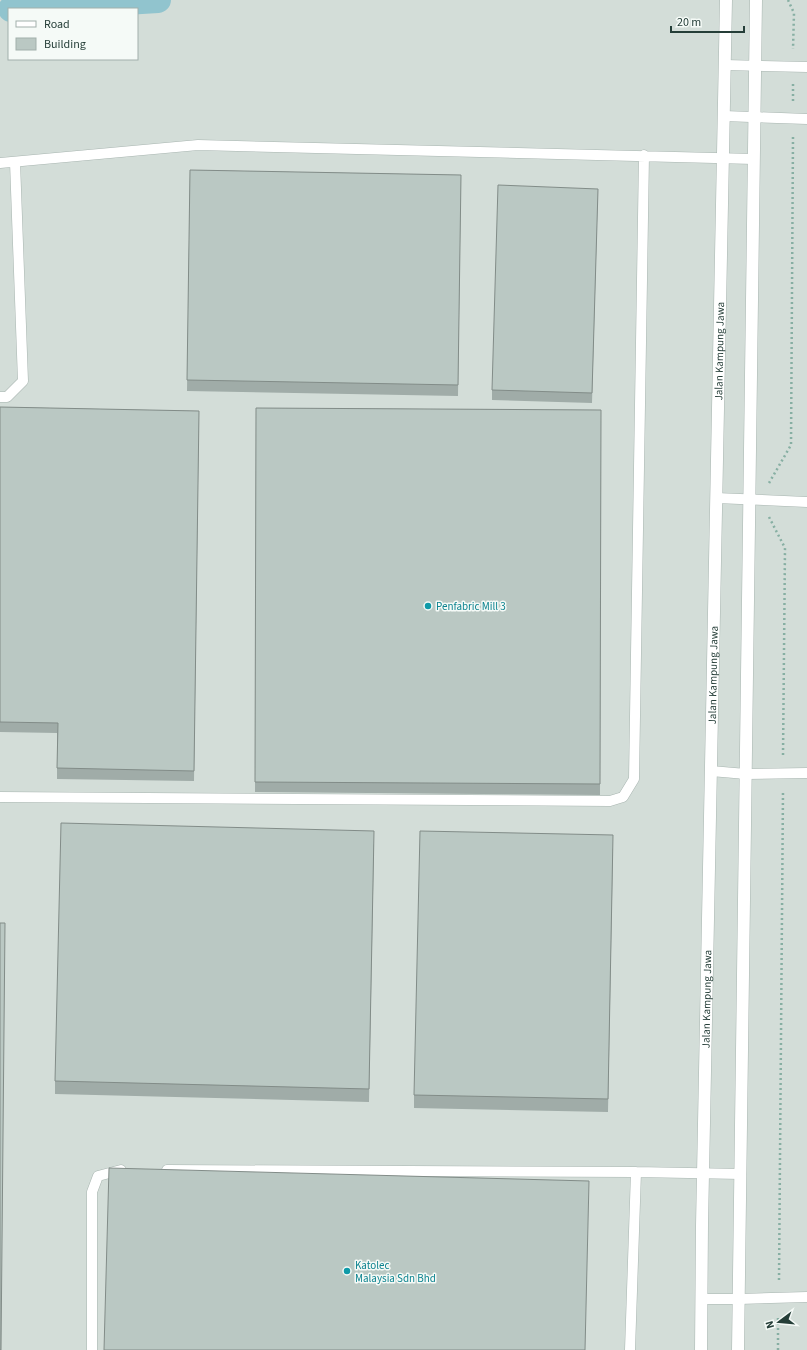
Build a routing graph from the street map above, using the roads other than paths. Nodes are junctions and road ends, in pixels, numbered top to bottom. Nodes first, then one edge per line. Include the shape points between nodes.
1 (726, 0) edge
2 (756, 0) edge
3 (725, 65) junction
4 (756, 66) junction
5 (807, 67) edge
6 (724, 116) junction
7 (755, 117) junction
8 (807, 118) edge
9 (644, 155) junction
10 (723, 157) junction
11 (754, 159) junction
12 (15, 162) junction
13 (0, 163) edge
14 (0, 397) edge
15 (716, 498) junction
16 (750, 500) junction
17 (807, 502) edge
18 (711, 771) junction
19 (807, 773) edge
20 (746, 774) junction
21 (0, 796) edge
22 (130, 1170) edge
23 (154, 1170) edge
24 (636, 1172) junction
25 (703, 1173) junction
26 (741, 1174) junction
27 (807, 1297) edge
28 (701, 1299) junction
29 (739, 1300) junction
30 (92, 1350) edge
31 (630, 1350) edge
32 (701, 1350) edge
33 (738, 1350) edge

1 - 3 street, Jalan Kampung Jawa
2 - 4 street
3 - 4 lane
3 - 6 street, Jalan Kampung Jawa
4 - 5 lane
4 - 7 street
6 - 7 lane
6 - 10 street, Jalan Kampung Jawa
7 - 8 lane
7 - 11 street
9 - 10 lane
9 - 12 lane via 198,145
9 - 21 lane via 634,779 623,797 610,801
10 - 11 lane
10 - 15 street, Jalan Kampung Jawa
11 - 16 street
12 - 13 lane
12 - 14 lane via 22,381 7,397
15 - 16 lane
15 - 18 street, Jalan Kampung Jawa
16 - 17 lane
16 - 20 street
18 - 20 lane
18 - 25 street, Jalan Kampung Jawa
19 - 20 lane
20 - 26 street
22 - 30 lane via 98,1176 92,1192
23 - 24 lane
24 - 25 lane
24 - 31 lane
25 - 26 lane
25 - 28 street, Jalan Kampung Jawa
26 - 29 street
27 - 29 lane
28 - 29 lane
28 - 32 street, Jalan Kampung Jawa
29 - 33 street

